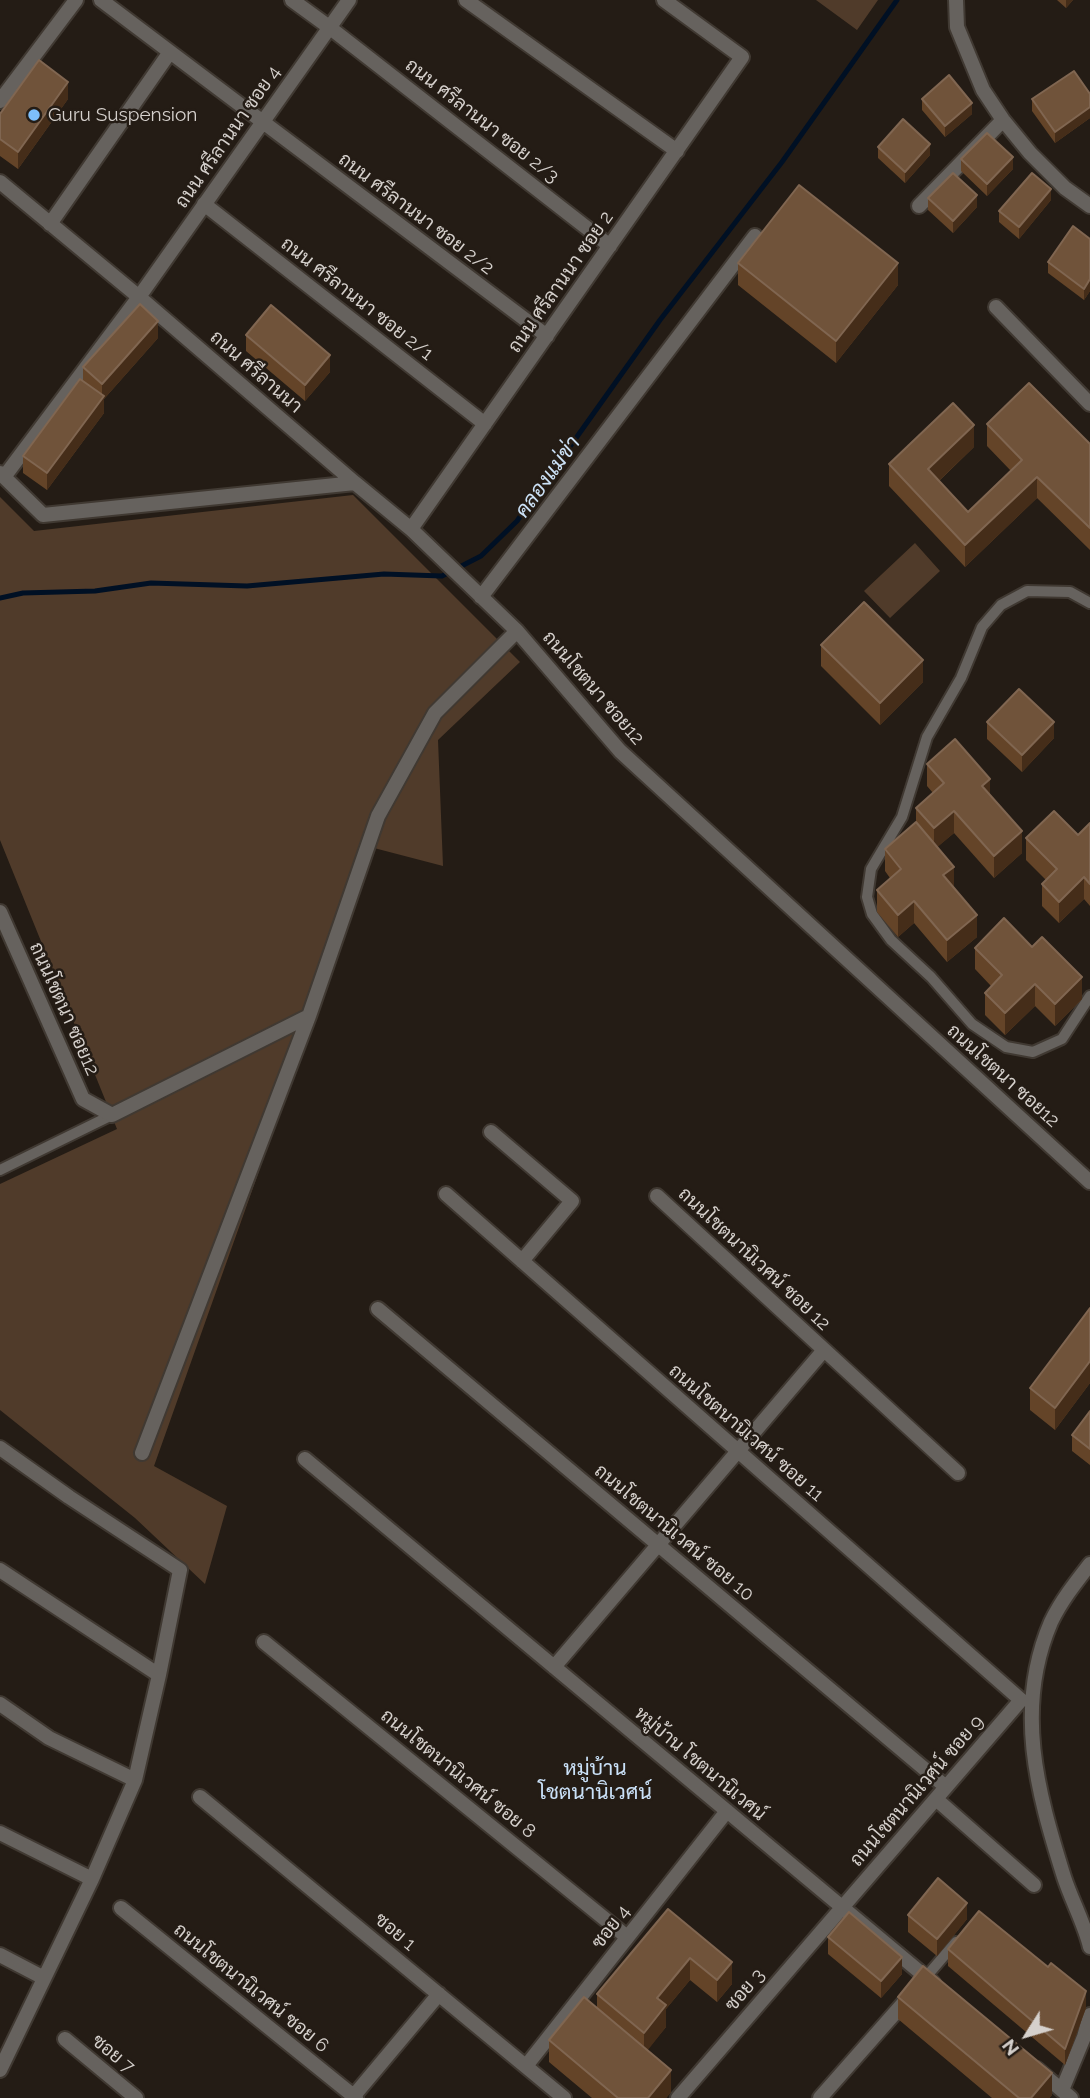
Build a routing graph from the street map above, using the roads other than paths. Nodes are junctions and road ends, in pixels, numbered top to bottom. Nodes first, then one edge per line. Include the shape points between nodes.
1 (76, 0) edge
2 (101, 0) edge
3 (292, 0) edge
4 (349, 0) edge
5 (466, 0) edge
6 (664, 0) edge
7 (956, 0) edge
8 (330, 27) junction
9 (170, 52) junction
10 (0, 101) edge
11 (1003, 120) junction
12 (262, 122) junction
13 (677, 151) junction
14 (0, 182) edge
15 (204, 204) junction
16 (919, 206) dead end
17 (1090, 206) edge
18 (50, 224) junction
19 (755, 236) edge
20 (610, 246) junction
21 (139, 297) junction
22 (996, 307) dead end
23 (547, 336) junction
24 (1090, 404) edge
25 (485, 424) junction
26 (2, 475) edge
27 (355, 484) junction
28 (411, 528) junction
29 (481, 597) junction
30 (1090, 603) edge
31 (517, 631) junction
32 (0, 912) edge
33 (1090, 996) edge
34 (309, 1016) junction
35 (112, 1115) junction
36 (491, 1132) dead end
37 (0, 1170) edge
38 (1090, 1182) edge
39 (446, 1194) dead end
40 (657, 1196) dead end
41 (522, 1261) junction
42 (378, 1308) dead end
43 (824, 1350) junction
44 (0, 1448) edge
45 (738, 1451) junction
46 (142, 1453) dead end
47 (305, 1459) dead end
48 (958, 1473) dead end
49 (658, 1545) junction
50 (1090, 1564) edge
51 (0, 1570) edge
52 (264, 1642) dead end
53 (554, 1667) junction
54 (159, 1675) junction
55 (1021, 1700) joint
56 (0, 1704) edge
57 (135, 1780) junction
58 (946, 1787) junction
59 (200, 1797) dead end
60 (936, 1799) junction
61 (727, 1811) junction
62 (0, 1833) edge
63 (92, 1878) junction
64 (1034, 1885) dead end
65 (842, 1907) junction
66 (121, 1908) dead end
67 (961, 1936) edge
68 (627, 1937) junction
69 (1090, 1947) edge
70 (0, 1955) edge
71 (926, 1977) junction
72 (44, 1978) junction
73 (439, 1994) junction
74 (947, 1995) edge
75 (1090, 2015) edge
76 (65, 2039) dead end
77 (1031, 2064) edge
78 (526, 2066) junction
79 (0, 2070) edge
80 (1063, 2096) edge
81 (354, 2097) edge
82 (136, 2098) edge
83 (564, 2098) edge
84 (678, 2098) edge
85 (820, 2098) edge

1 - 10 street
2 - 9 street, ถนน ศรีลานนา ซอย 2/2
3 - 8 street, ถนน ศรีลานนา ซอย 2/3
4 - 8 street, ถนน ศรีลานนา ซอย 4
5 - 13 street
6 - 13 street, ถนน ศรีลานนา ซอย 2 via 742,57
7 - 11 street via 957,27 983,90
8 - 12 street, ถนน ศรีลานนา ซอย 4
8 - 20 street, ถนน ศรีลานนา ซอย 2/3
9 - 12 street, ถนน ศรีลานนา ซอย 2/2
9 - 18 street
11 - 16 street
11 - 17 street via 1056,180
12 - 15 street, ถนน ศรีลานนา ซอย 4
12 - 23 street, ถนน ศรีลานนา ซอย 2/2
13 - 20 street, ถนน ศรีลานนา ซอย 2
14 - 18 street, ถนน ศรีลานนา
15 - 21 street, ถนน ศรีลานนา ซอย 4
15 - 25 street, ถนน ศรีลานนา ซอย 2/1
18 - 21 street, ถนน ศรีลานนา
19 - 29 street
20 - 23 street, ถนน ศรีลานนา ซอย 2
21 - 26 street, ถนน ศรีลานนา ซอย 4
21 - 27 street, ถนน ศรีลานนา
22 - 24 street
23 - 25 street, ถนน ศรีลานนา ซอย 2
25 - 28 street, ถนน ศรีลานนา ซอย 2
26 - 27 street via 43,515
27 - 28 street, ถนน ศรีลานนา
28 - 29 street, ถนน ศรีลานนา
29 - 31 street, ถนน ศรีลานนา
30 - 33 lane via 1070,592 1027,591 1001,605 982,627 961,678 927,737 902,817 871,869 867,897 872,914 891,940 972,1024 1006,1047 1033,1052 1062,1039
31 - 34 street, ถนนโชตนา ซอย12 via 435,713 378,816
31 - 38 street, ถนนโชตนา ซอย12 via 620,751
32 - 35 street, ถนนโชตนา ซอย12 via 83,1099
34 - 35 street
34 - 46 street, ถนนโชตนา ซอย12
35 - 37 lane
36 - 41 street via 572,1201
39 - 41 street, ถนนโชตนานิเวศน์ ซอย 11
40 - 43 street, ถนนโชตนานิเวศน์ ซอย 12
41 - 45 street, ถนนโชตนานิเวศน์ ซอย 11
42 - 49 street, ถนนโชตนานิเวศน์ ซอย 10
43 - 45 street, ถนนโชตนานิเวศน์ ซอย 12
43 - 48 street, ถนนโชตนานิเวศน์ ซอย 12
44 - 54 street via 180,1570
45 - 49 street, ถนนโชตนานิเวศน์ ซอย 12
45 - 55 street, ถนนโชตนานิเวศน์ ซอย 11
47 - 53 street, หมู่บ้าน โชตนานิเวศน์
49 - 53 street, ถนนโชตนานิเวศน์ ซอย 12
49 - 58 street, ถนนโชตนานิเวศน์ ซอย 10
50 - 69 street via 1052,1619 1037,1660 1031,1701 1031,1745 1040,1794
51 - 54 street
52 - 68 street, ถนนโชตนานิเวศน์ ซอย 8
53 - 61 street, หมู่บ้าน โชตนานิเวศน์
54 - 57 street
55 - 58 street, ถนนโชตนานิเวศน์ ซอย 9
56 - 57 street via 49,1738
57 - 63 street
58 - 60 street, ถนนโชตนานิเวศน์ ซอย 9
59 - 73 street, ซอย 1
60 - 64 street
60 - 65 street, ถนนโชตนานิเวศน์ ซอย 9
61 - 65 street, หมู่บ้าน โชตนานิเวศน์
61 - 68 street, ซอย 4
62 - 63 street
63 - 72 street
65 - 71 street, หมู่บ้าน โชตนานิเวศน์
65 - 84 street, ซอย 3
66 - 81 street, ถนนโชตนานิเวศน์ ซอย 6
67 - 71 lane
68 - 78 street, ซอย 4
70 - 72 street
71 - 74 street, หมู่บ้าน โชตนานิเวศน์
71 - 85 street
72 - 79 street
73 - 78 street, ซอย 1
73 - 81 street
75 - 80 street
76 - 82 street, ซอย 7
77 - 80 street
78 - 83 street, ซอย 1

